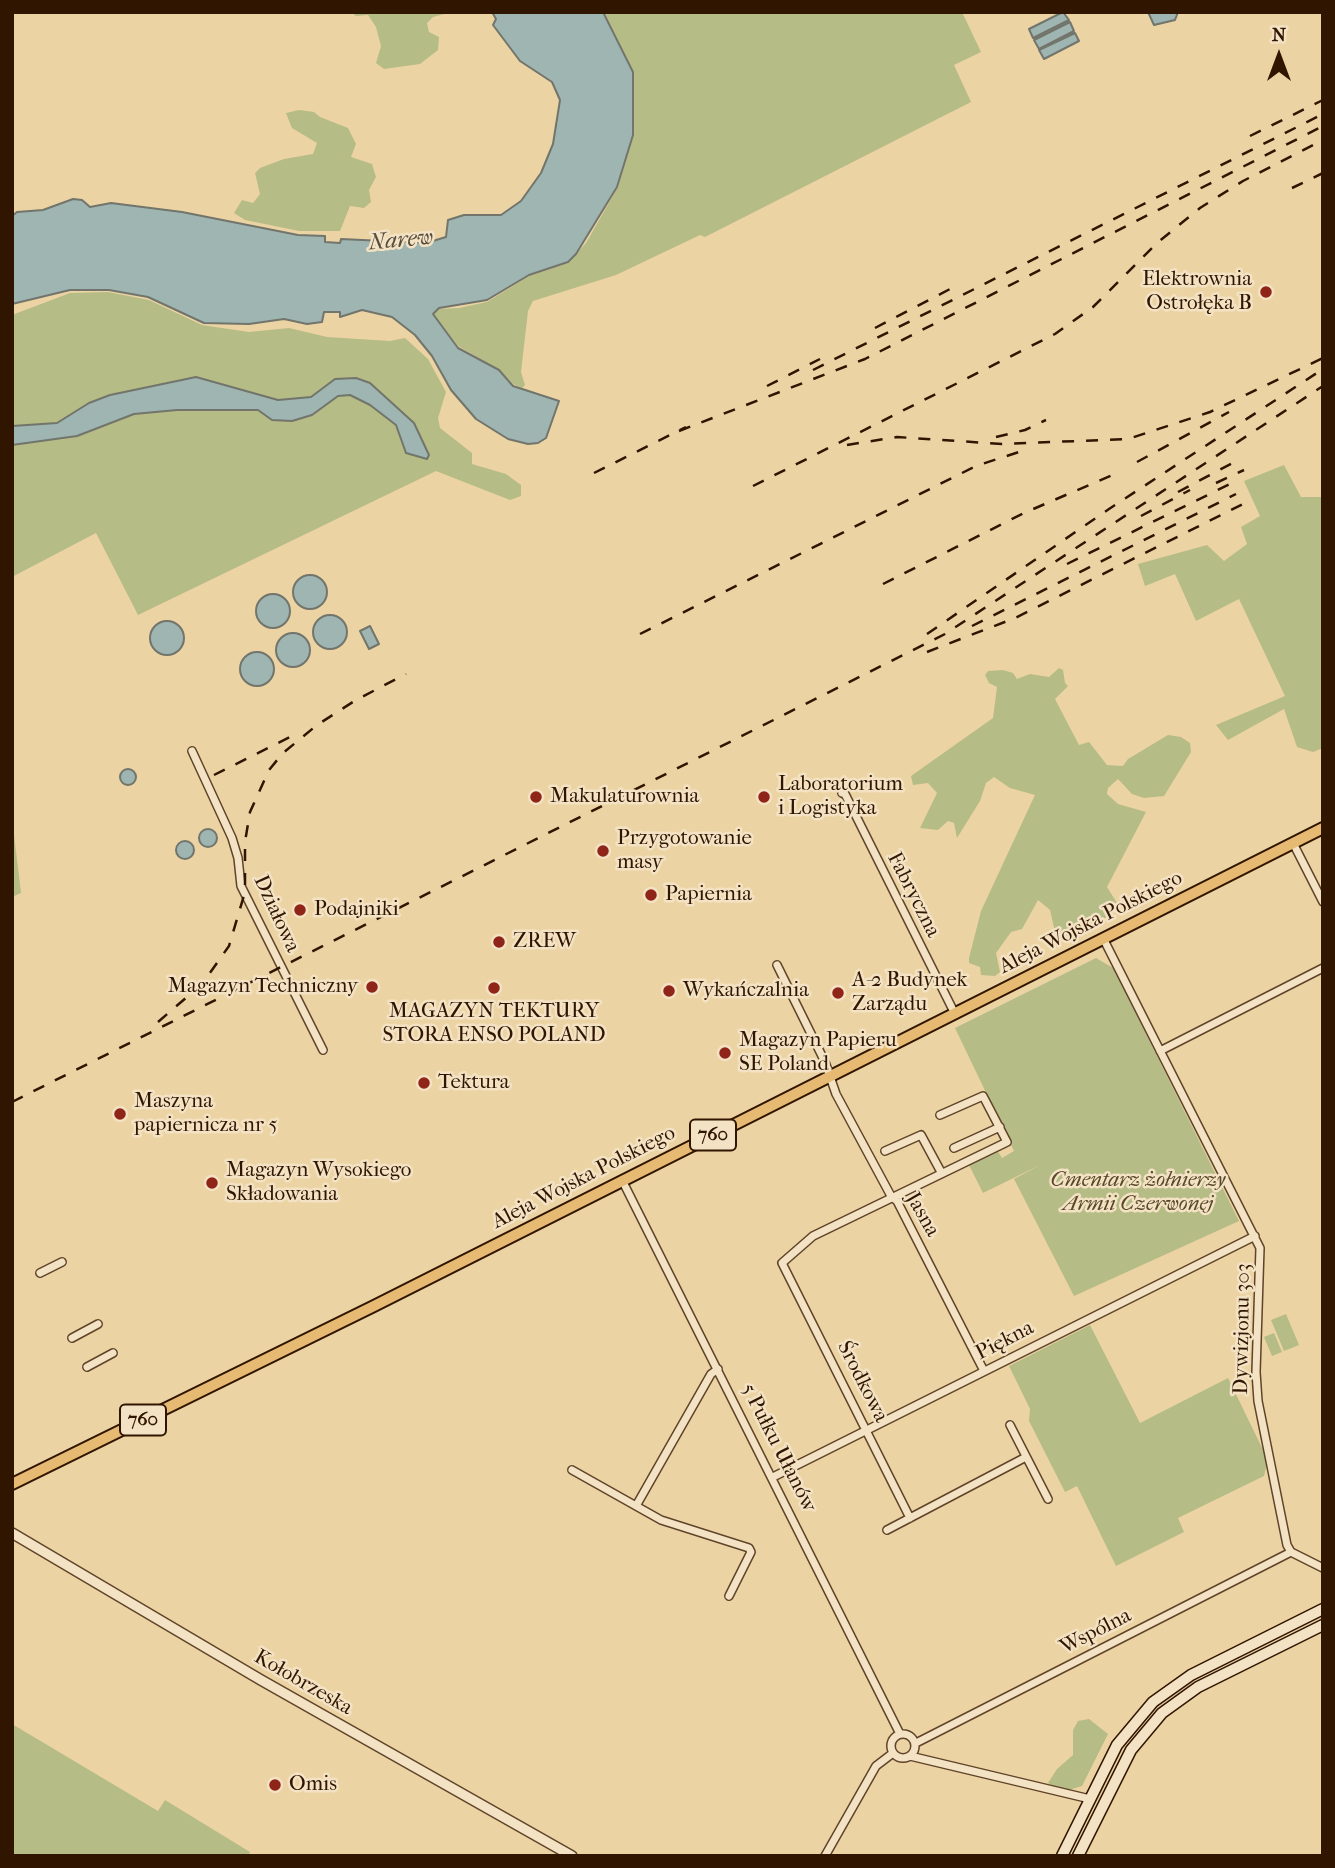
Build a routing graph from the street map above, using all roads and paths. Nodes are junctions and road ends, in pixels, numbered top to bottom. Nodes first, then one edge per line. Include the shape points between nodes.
1 (192, 751) dead end
2 (842, 793) dead end
3 (1323, 828) edge
4 (1293, 843) junction
5 (1323, 902) edge
6 (1103, 938) junction
7 (777, 965) dead end
8 (1323, 968) edge
9 (955, 1014) junction
10 (323, 1050) dead end
11 (1160, 1051) junction
12 (830, 1077) junction
13 (940, 1115) dead end
14 (1000, 1127) junction
15 (954, 1149) dead end
16 (885, 1151) dead end
17 (941, 1172) junction
18 (622, 1180) junction
19 (891, 1196) junction
20 (1255, 1236) junction
21 (62, 1262) dead end
22 (40, 1273) dead end
23 (98, 1324) dead end
24 (72, 1338) dead end
25 (113, 1353) dead end
26 (87, 1367) dead end
27 (718, 1369) junction
28 (984, 1371) junction
29 (1010, 1425) dead end
30 (866, 1430) junction
31 (1026, 1457) junction
32 (572, 1470) dead end
33 (773, 1477) junction
34 (12, 1485) edge
35 (1048, 1499) dead end
36 (636, 1506) junction
37 (909, 1518) junction
38 (887, 1530) dead end
39 (15, 1533) edge
40 (1291, 1552) junction
41 (1323, 1568) edge
42 (729, 1596) dead end
43 (1323, 1609) edge
44 (1323, 1625) edge
45 (900, 1734) junction
46 (916, 1743) junction
47 (893, 1753) junction
48 (910, 1756) junction
49 (1090, 1798) junction
50 (572, 1856) edge
51 (825, 1856) edge
52 (1062, 1856) edge
53 (1078, 1856) edge

1 - 10 street, Działowa via 232,838 241,886
2 - 9 street, Fabryczna
3 - 4 main road, Aleja Wojska Polskiego / 760
4 - 5 street
4 - 6 main road, Aleja Wojska Polskiego / 760
6 - 9 main road, Aleja Wojska Polskiego / 760
6 - 11 street, Dywizjonu 303
7 - 12 street, Jasna
8 - 11 street
9 - 12 main road, Aleja Wojska Polskiego / 760
11 - 20 street, Dywizjonu 303
12 - 18 main road, Aleja Wojska Polskiego / 760
12 - 19 street, Jasna
13 - 14 street via 982,1095
14 - 15 street
14 - 17 street via 1007,1142
16 - 17 street via 921,1135
17 - 19 street
18 - 27 street, 5 Pułku Ułanów
18 - 34 main road, Aleja Wojska Polskiego / 760
19 - 28 street, Jasna
19 - 30 street, Środkowa via 813,1236 782,1263
20 - 28 street, Piękna
20 - 40 street, Dywizjonu 303 via 1261,1253 1256,1388
21 - 22 street
23 - 24 street
25 - 26 street
27 - 33 street, 5 Pułku Ułanów
27 - 36 street
28 - 30 street, Piękna
29 - 31 street
30 - 33 street, Piękna
30 - 37 street, Środkowa
31 - 35 street
31 - 37 street
32 - 36 street
33 - 45 street, 5 Pułku Ułanów
36 - 42 street via 668,1523 750,1549
37 - 38 street
39 - 50 street, Kołobrzeska via 261,1680
40 - 41 street
40 - 46 street, Wspólna
43 - 49 main road via 1191,1675 1153,1702 1121,1739
44 - 53 main road via 1198,1687 1162,1713 1131,1750
45 - 46 street via 908,1734
45 - 47 street via 892,1741
46 - 48 street
47 - 48 street
47 - 51 street via 876,1766
48 - 49 street
49 - 52 main road

